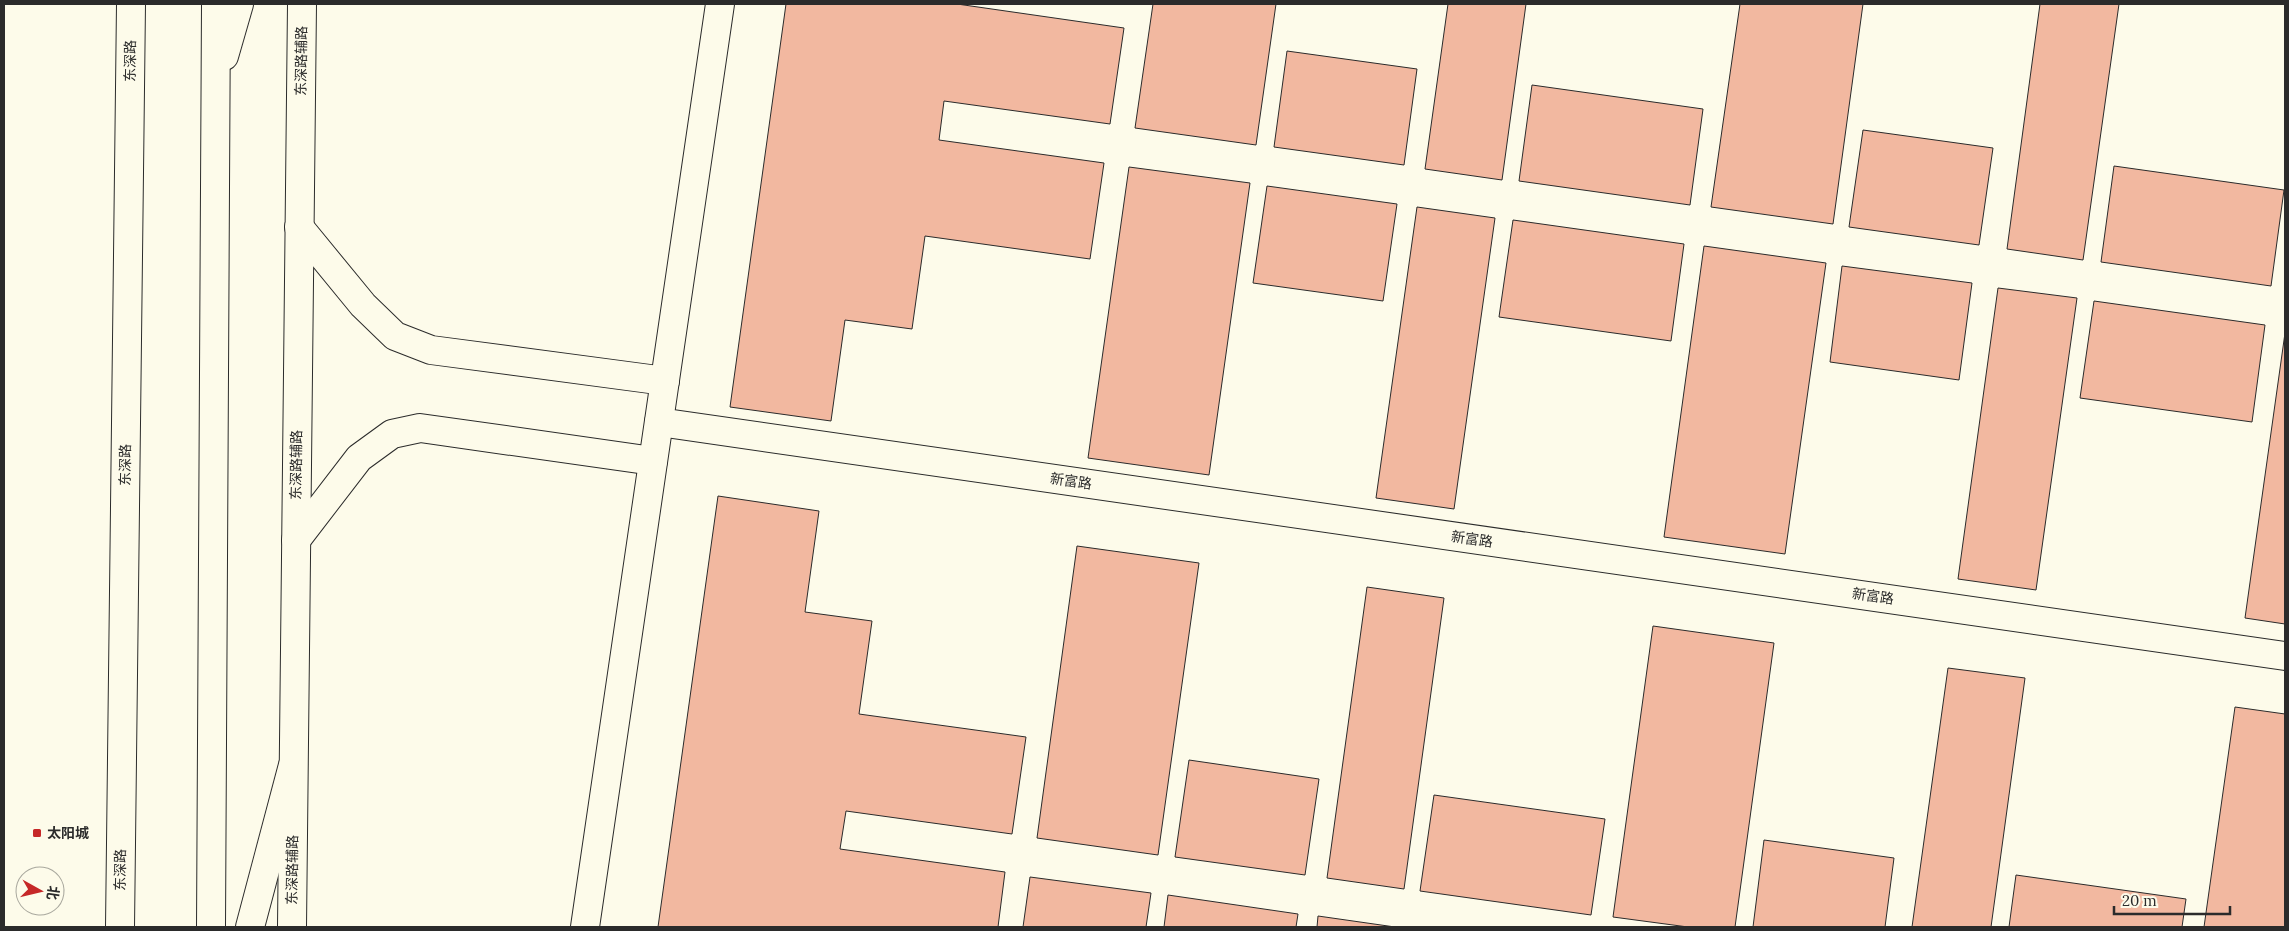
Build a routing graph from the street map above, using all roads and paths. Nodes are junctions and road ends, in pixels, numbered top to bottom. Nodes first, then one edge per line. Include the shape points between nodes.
1 (131, 4) edge
2 (216, 4) edge
3 (239, 4) edge
4 (302, 4) edge
5 (720, 4) edge
6 (214, 91) junction
7 (299, 227) junction
8 (665, 381) junction
9 (659, 422) junction
10 (653, 461) junction
11 (296, 540) junction
12 (2285, 656) edge
13 (293, 765) junction
14 (120, 927) edge
15 (211, 927) edge
16 (250, 927) edge
17 (292, 927) edge
18 (586, 927) edge

1 - 14 main road, 东深路
2 - 6 main road
3 - 6 main road
4 - 7 main road, 东深路辅路
5 - 8 main road
6 - 15 main road
7 - 8 main road via 363,305 396,336 431,350
7 - 11 main road, 东深路辅路
8 - 9 main road
9 - 10 main road
9 - 12 main road, 新富路
10 - 11 main road via 420,428 392,434 359,458
10 - 18 main road
11 - 13 main road, 东深路辅路
13 - 16 main road
13 - 17 main road, 东深路辅路

